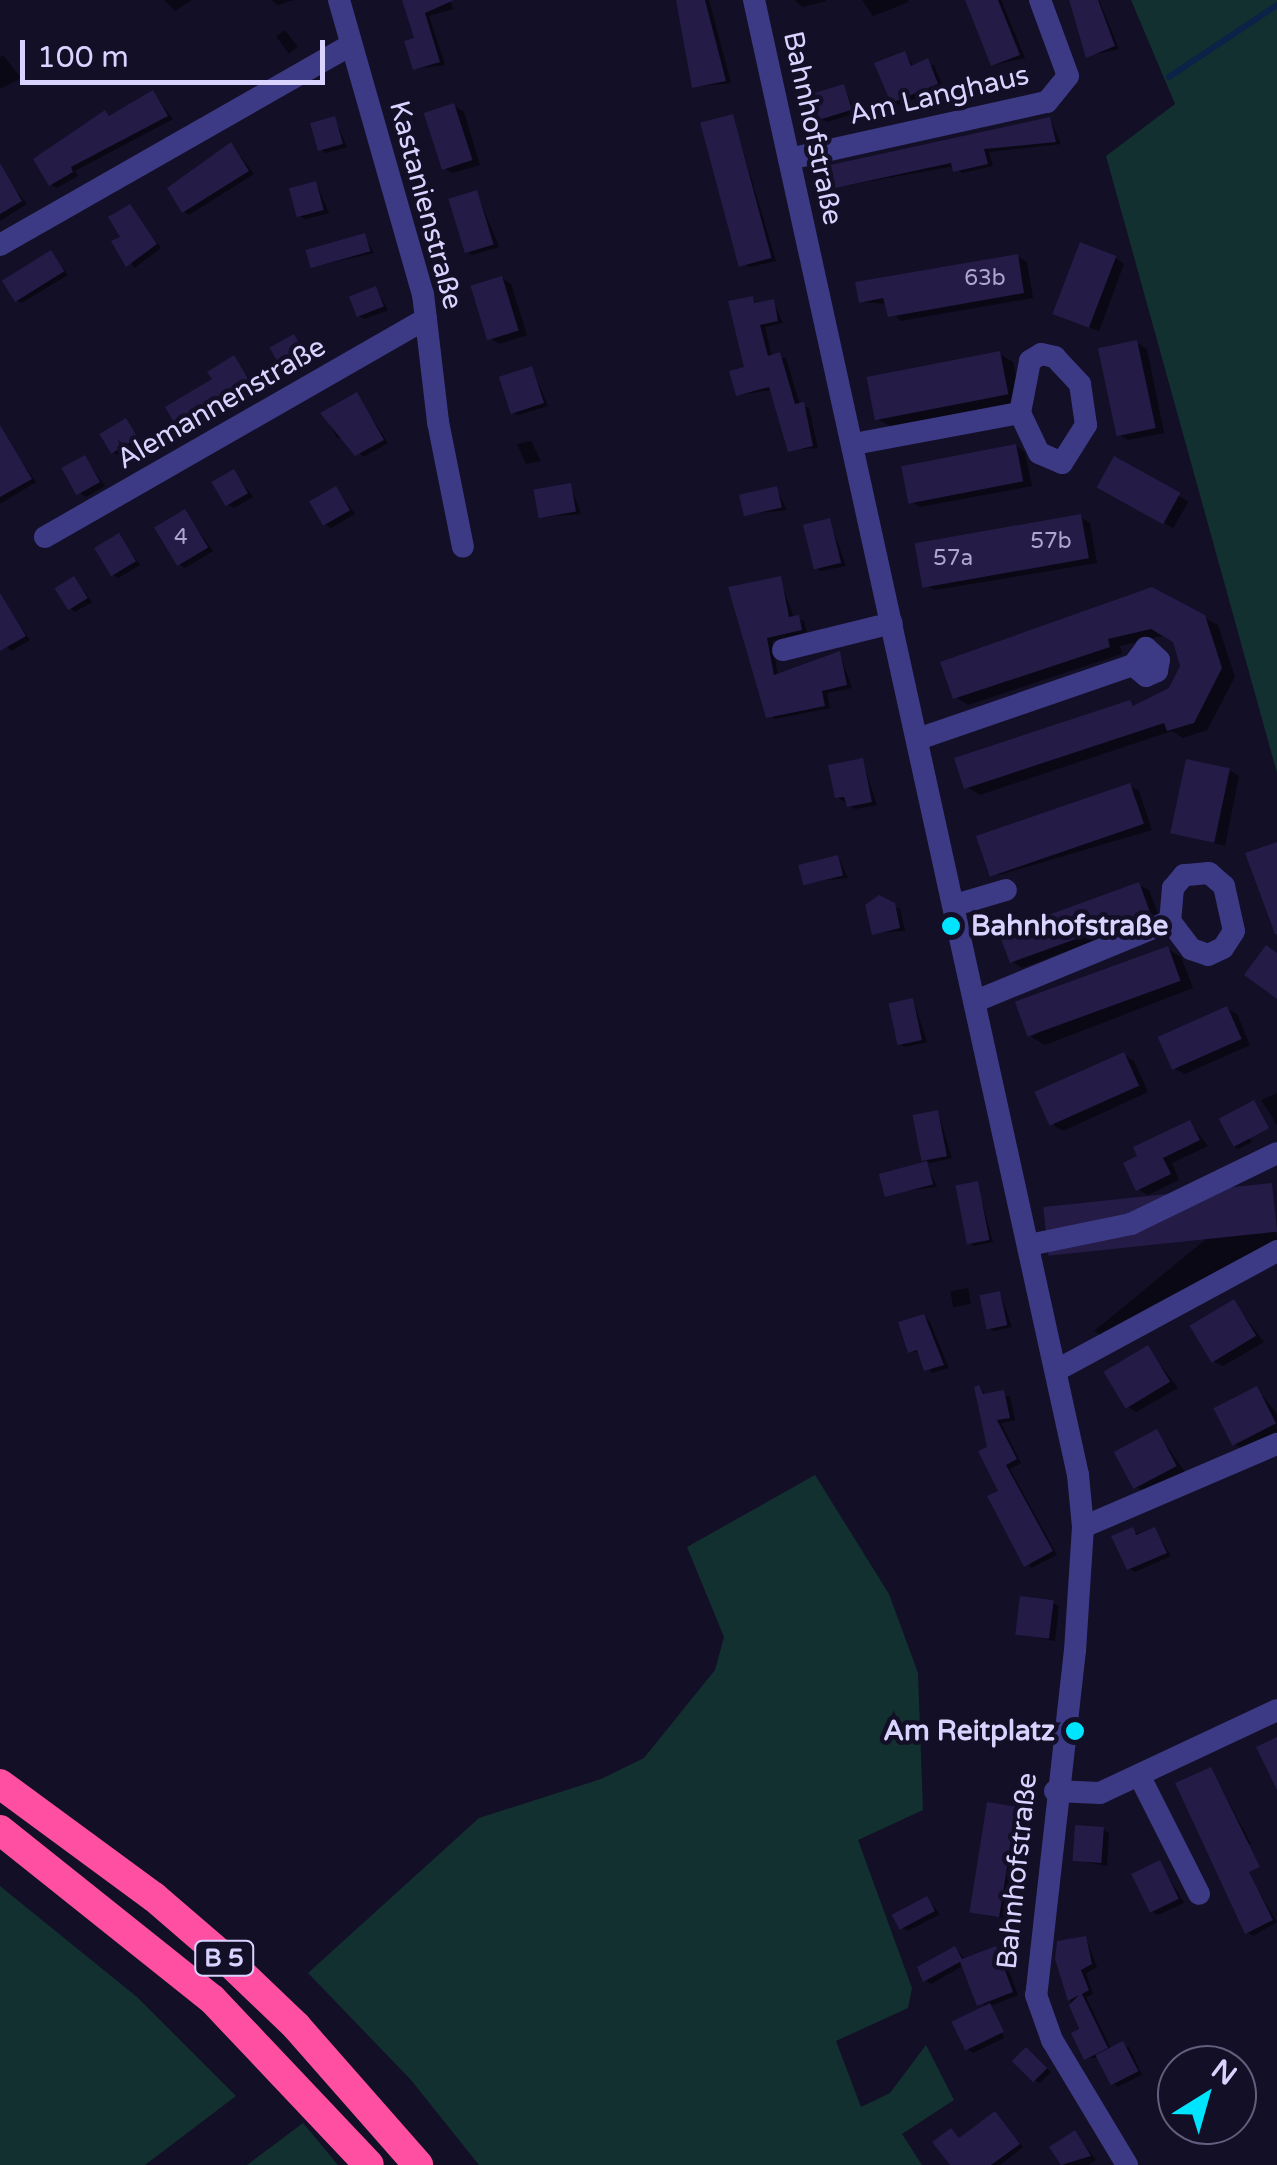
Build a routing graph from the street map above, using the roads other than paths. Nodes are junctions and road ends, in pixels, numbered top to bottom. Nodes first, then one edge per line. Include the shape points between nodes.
1 (339, 0) edge
2 (754, 0) edge
3 (1040, 0) edge
4 (351, 45) junction
5 (790, 159) junction
6 (0, 246) edge
7 (426, 319) junction
8 (1020, 413) dead end
9 (854, 444) junction
10 (45, 537) dead end
11 (463, 547) dead end
12 (892, 623) junction
13 (783, 650) dead end
14 (1133, 665) dead end
15 (918, 739) junction
16 (1006, 890) dead end
17 (955, 905) junction
18 (1170, 920) dead end
19 (976, 1001) junction
20 (1277, 1153) edge
21 (1029, 1245) junction
22 (1277, 1251) edge
23 (1057, 1370) junction
24 (1277, 1444) edge
25 (1083, 1528) junction
26 (1277, 1710) edge
27 (1139, 1775) junction
28 (0, 1784) edge
29 (1055, 1791) junction
30 (0, 1830) edge
31 (1199, 1894) dead end
32 (369, 2165) edge
33 (418, 2165) edge
34 (1128, 2165) edge

1 - 4 street, Kastanienstraße
2 - 5 street, Bahnhofstraße
3 - 5 street, Am Langhaus via 1068,76 1047,102
4 - 6 street
4 - 7 street, Kastanienstraße
5 - 9 street, Bahnhofstraße
7 - 10 street, Alemannenstraße
7 - 11 street, Kastanienstraße
8 - 9 street
9 - 12 street, Bahnhofstraße
12 - 13 street
12 - 15 street, Bahnhofstraße
14 - 15 street
15 - 17 street, Bahnhofstraße
16 - 17 street
17 - 19 street, Bahnhofstraße
18 - 19 street
19 - 21 street, Bahnhofstraße
20 - 21 street via 1131,1224
21 - 23 street, Bahnhofstraße
22 - 23 street
23 - 25 street, Bahnhofstraße
24 - 25 street
25 - 29 street, Bahnhofstraße
26 - 27 street
27 - 29 street via 1100,1793
27 - 31 street
28 - 33 highway, B 5 via 154,1897 227,1960 296,2026
29 - 34 street, Bahnhofstraße via 1036,1995 1052,2040
30 - 32 highway, B 5 via 212,1999

